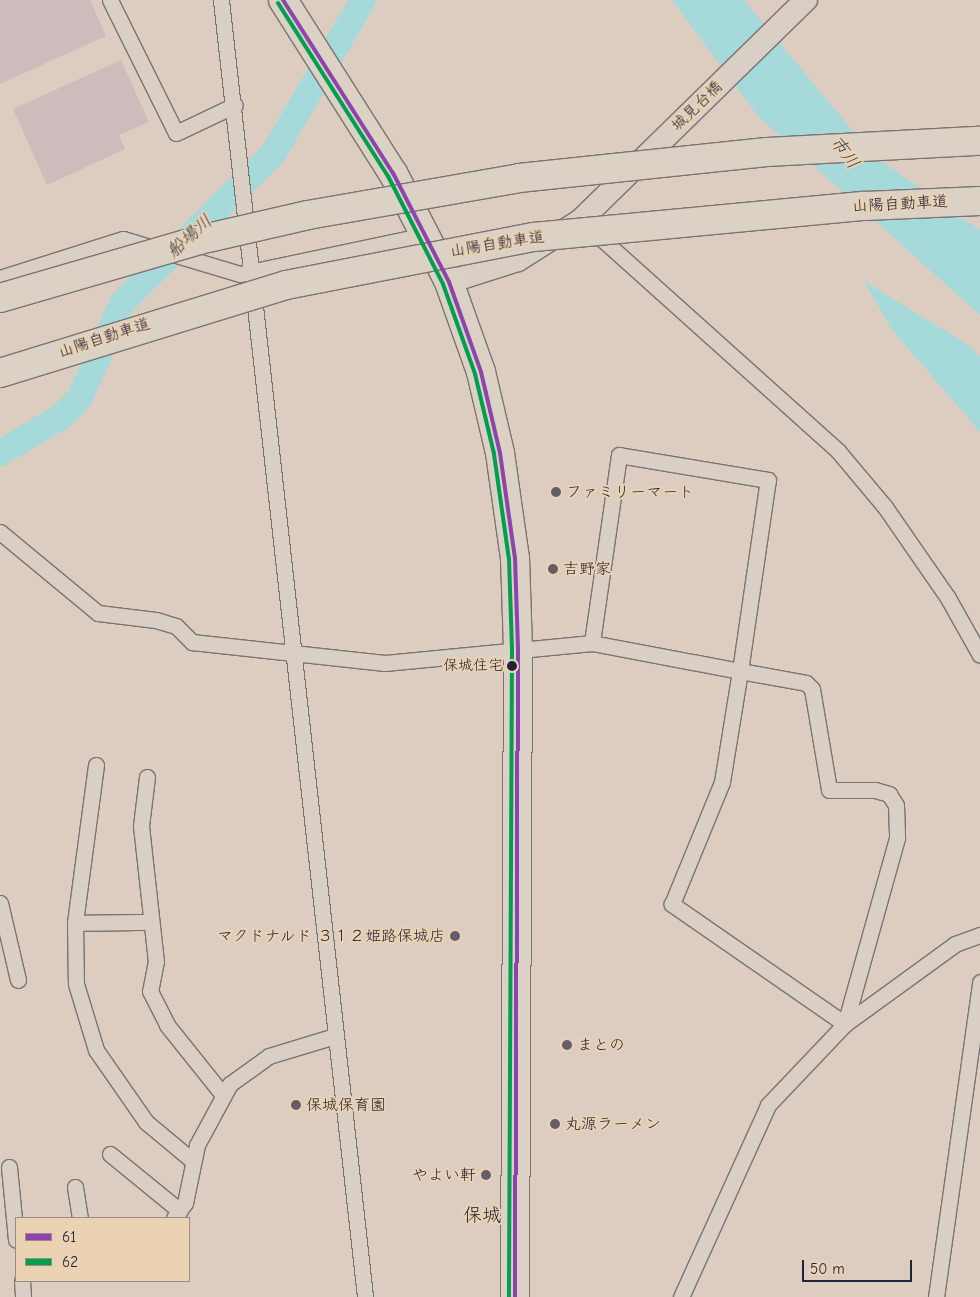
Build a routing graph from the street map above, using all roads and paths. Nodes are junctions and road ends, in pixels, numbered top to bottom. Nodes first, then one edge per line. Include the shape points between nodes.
1 (110, 0) edge
2 (221, 0) edge
3 (283, 0) edge
4 (806, 0) edge
5 (235, 105) junction
6 (980, 141) edge
7 (980, 200) edge
8 (585, 216) junction
9 (425, 235) junction
10 (252, 272) junction
11 (0, 278) edge
12 (449, 282) junction
13 (0, 298) edge
14 (0, 373) edge
15 (0, 532) edge
16 (592, 643) junction
17 (518, 648) junction
18 (294, 653) junction
19 (980, 655) edge
20 (740, 671) junction
21 (96, 765) dead end
22 (148, 777) dead end
23 (0, 902) edge
24 (150, 922) junction
25 (75, 923) junction
26 (980, 935) edge
27 (18, 980) dead end
28 (980, 982) edge
29 (845, 1024) junction
30 (336, 1036) junction
31 (223, 1095) junction
32 (110, 1154) dead end
33 (193, 1161) junction
34 (9, 1167) dead end
35 (75, 1187) dead end
36 (177, 1215) edge
37 (80, 1217) edge
38 (15, 1230) edge
39 (22, 1282) edge
40 (23, 1297) edge
41 (364, 1297) edge
42 (515, 1297) edge
43 (681, 1297) edge
44 (936, 1297) edge

1 - 5 street via 176,133
2 - 5 street
3 - 9 highway via 393,173
4 - 8 street, 城見台橋
5 - 10 street
6 - 13 highway, bridge via 767,152 519,178 308,215 199,240
7 - 14 highway, 山陽自動車道, bridge via 648,224 497,243 286,285
8 - 12 street, 城見台橋 via 518,260
8 - 19 street via 838,451 890,515 948,598
9 - 10 street
9 - 12 highway
10 - 11 street, bridge via 220,271 137,240 108,241
10 - 18 street
12 - 17 highway via 480,372 500,453 515,558
15 - 18 street via 98,612 176,626 192,642
16 - 17 street
16 - 20 street
16 - 20 street via 619,455 768,480
17 - 18 street via 385,663
17 - 42 highway
18 - 30 street
20 - 29 street via 720,790 672,904
20 - 29 street via 806,683 812,689 829,790 875,790 889,794 896,805 897,838
21 - 25 street
22 - 24 street via 141,826
23 - 27 street
24 - 25 street
24 - 31 street via 156,967 150,991 167,1025
25 - 33 street via 76,984 90,1040 146,1122
26 - 29 street via 955,944
28 - 44 street
29 - 43 street via 768,1105
30 - 31 street via 269,1056 248,1068
30 - 41 street
31 - 33 street
32 - 36 street
33 - 36 street
34 - 38 street
35 - 37 street
39 - 40 street

